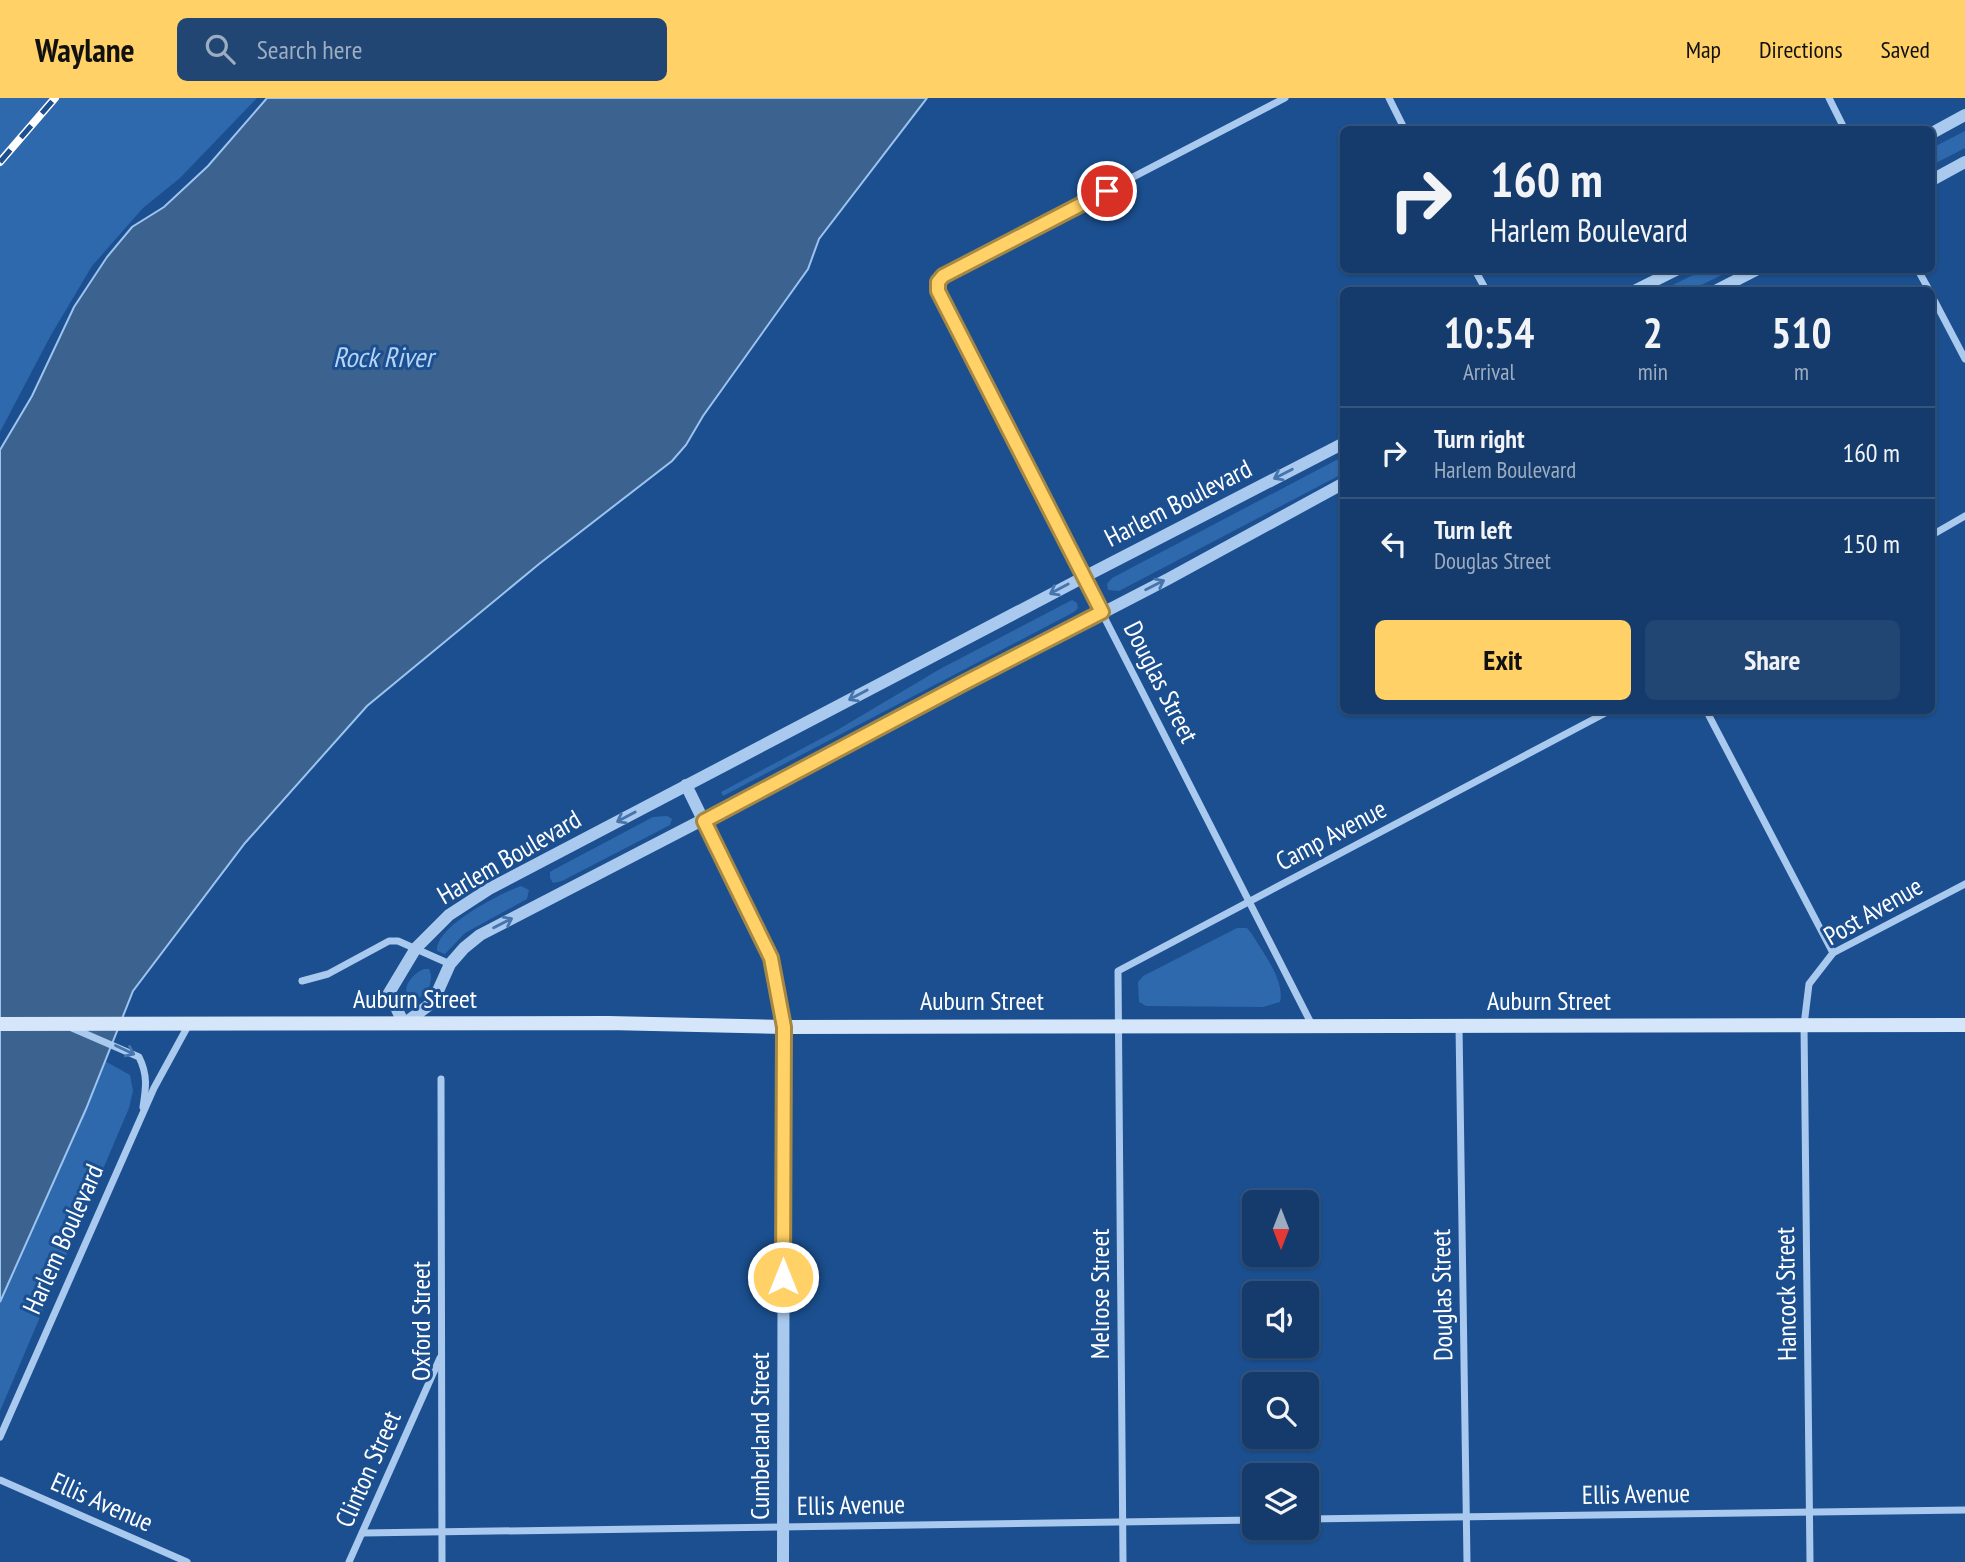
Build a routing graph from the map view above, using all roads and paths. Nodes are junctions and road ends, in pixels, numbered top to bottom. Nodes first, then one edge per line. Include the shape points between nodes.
1 (1285, 98) edge
2 (1389, 98) edge
3 (1829, 98) edge
4 (1965, 116) edge
5 (1403, 126) edge
6 (1843, 126) edge
7 (1935, 131) edge
8 (1965, 162) edge
9 (1935, 178) edge
10 (1669, 273) edge
11 (1750, 273) edge
12 (1642, 287) edge
13 (1723, 287) edge
14 (1935, 302) edge
15 (1965, 359) edge
16 (1340, 445) edge
17 (1340, 485) edge
18 (1965, 516) edge
19 (1935, 533) edge
20 (1084, 577) junction
21 (1102, 612) junction
22 (1603, 714) edge
23 (1708, 714) edge
24 (686, 785) junction
25 (704, 821) junction
26 (1965, 884) edge
27 (1248, 903) junction
28 (416, 948) junction
29 (1833, 953) junction
30 (450, 964) junction
31 (302, 981) dead end
32 (189, 1023) junction
33 (0, 1024) edge
34 (62, 1024) junction
35 (404, 1024) junction
36 (1118, 1025) junction
37 (1312, 1025) junction
38 (1804, 1025) junction
39 (1965, 1026) edge
40 (784, 1027) junction
41 (1458, 1027) junction
42 (441, 1079) dead end
43 (141, 1118) junction
44 (442, 1354) junction
45 (0, 1437) edge
46 (0, 1480) edge
47 (1965, 1510) edge
48 (1810, 1512) junction
49 (1466, 1517) junction
50 (1242, 1520) edge
51 (1319, 1520) edge
52 (1123, 1522) junction
53 (782, 1527) junction
54 (442, 1532) junction
55 (363, 1533) junction
56 (187, 1562) edge
57 (349, 1562) edge
58 (442, 1562) edge
59 (783, 1562) edge
60 (1123, 1562) edge
61 (1467, 1562) edge
62 (1810, 1562) edge

1 - 20 street, Douglas Street via 938,282 938,291
2 - 5 street
3 - 6 street
4 - 7 street
8 - 9 street
10 - 12 street
11 - 13 street
14 - 15 street
16 -> 20 street, Harlem Boulevard
21 -> 17 street, Harlem Boulevard
18 - 19 street
20 - 21 street, Douglas Street
20 -> 24 street, Harlem Boulevard
21 - 25 street, Harlem Boulevard
21 - 27 street, Douglas Street
22 - 27 street, Camp Avenue
23 - 29 street
24 - 25 street, Cumberland Street
24 -> 28 street, Harlem Boulevard via 488,889 449,915
30 -> 25 street, Harlem Boulevard via 480,935
25 - 40 street, Cumberland Street via 771,958
26 - 29 street, Post Avenue
27 - 36 street, Camp Avenue via 1118,971
27 - 37 street, Douglas Street
28 - 30 street
28 - 31 street via 390,941 328,974
28 - 35 street, Harlem Boulevard via 390,993
29 - 38 street, Post Avenue via 1809,984
30 - 35 street, Harlem Boulevard via 433,1002
32 - 34 main road, Auburn Street
32 - 35 main road, Auburn Street
32 - 43 street, Harlem Boulevard
33 - 34 main road, Auburn Street
34 -> 43 street via 139,1057 147,1082
35 - 40 main road, Auburn Street
36 - 37 main road, Auburn Street
36 - 40 main road, Auburn Street
36 - 52 street, Melrose Street
37 - 41 main road, Auburn Street
38 - 39 main road, Auburn Street
38 - 41 main road, Auburn Street
38 - 48 street, Hancock Street
40 - 53 street, Cumberland Street
41 - 49 street, Douglas Street
42 - 44 street, Oxford Street
43 - 45 street, Harlem Boulevard
44 - 54 street, Oxford Street
44 - 55 street, Clinton Street
46 - 56 street, Ellis Avenue
47 - 48 street, Ellis Avenue
48 - 49 street, Ellis Avenue
48 - 62 street, Hancock Street
49 - 51 street, Ellis Avenue
49 - 61 street, Douglas Street
50 - 52 street, Ellis Avenue
52 - 53 street, Ellis Avenue
52 - 60 street, Melrose Street
53 - 54 street, Ellis Avenue
53 - 59 street, Cumberland Street
54 - 55 street, Ellis Avenue
54 - 58 street, Oxford Street
55 - 57 street, Clinton Street

